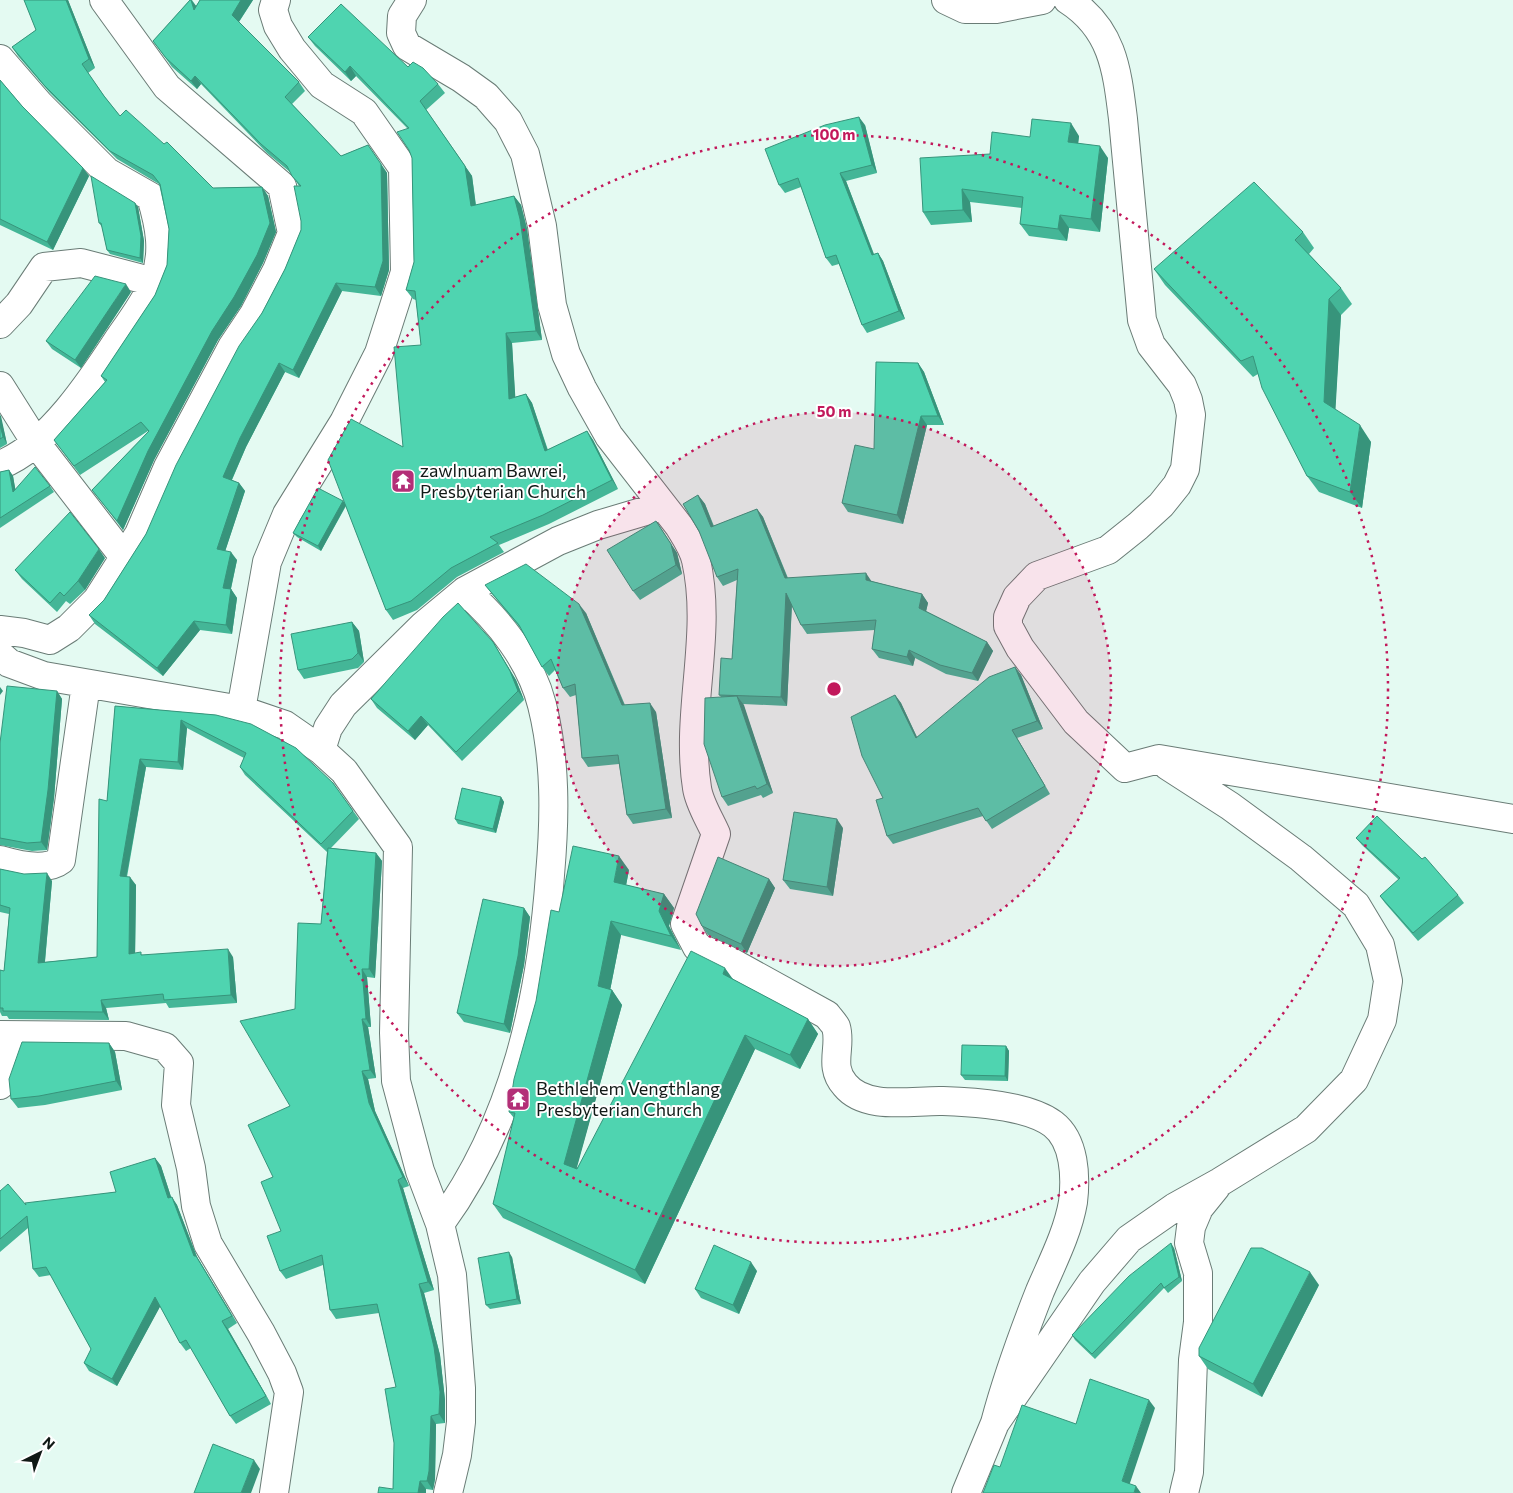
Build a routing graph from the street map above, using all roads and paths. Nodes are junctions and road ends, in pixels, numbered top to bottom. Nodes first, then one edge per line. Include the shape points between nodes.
1 (104, 0) edge
2 (276, 0) edge
3 (412, 0) edge
4 (946, 0) edge
5 (1042, 0) edge
6 (1068, 0) edge
7 (0, 59) edge
8 (154, 282) junction
9 (0, 324) edge
10 (0, 386) edge
11 (36, 443) junction
12 (0, 465) edge
13 (662, 506) junction
14 (124, 558) junction
15 (465, 591) junction
16 (0, 630) edge
17 (0, 655) edge
18 (86, 684) junction
19 (241, 710) junction
20 (321, 750) junction
21 (1159, 759) junction
22 (1513, 819) edge
23 (0, 860) edge
24 (8, 1036) edge
25 (0, 1085) edge
26 (1220, 1182) junction
27 (440, 1224) junction
28 (995, 1423) junction
29 (274, 1493) edge
30 (448, 1493) edge
31 (966, 1493) edge
32 (1184, 1493) edge

1 - 14 street via 167,88 282,186 292,232 259,305 218,372 168,467 139,534
2 - 19 street via 273,10 278,26 292,49 322,86 364,112 403,168 405,272 379,353 344,422 287,514 267,562
3 - 13 street via 402,16 401,32 408,46 486,96 508,121 525,154 542,226 552,305 566,354 609,436
4 - 5 street via 965,9 996,9
6 - 21 street via 1082,9 1102,30 1110,50 1124,119 1144,331 1185,392 1191,415 1189,451 1181,477 1161,506 1108,550 1037,576 1010,608 1008,626 1020,648 1076,722 1120,765 1125,768
7 - 8 street via 106,172 151,197 160,225 161,247
8 - 9 street via 80,263 44,267 19,304
8 - 11 street via 83,394
10 - 11 street
11 - 12 street
11 - 14 street
13 - 15 street via 558,541
13 - 28 street via 688,540 696,559 702,624 696,691 697,790 716,834 685,924 697,947 722,957 827,1015 836,1027 836,1071 856,1096 875,1100 979,1104 1018,1110 1054,1125 1071,1154 1073,1203
14 - 16 street via 97,600 69,628 50,640
15 - 20 street via 424,625 343,705 328,728
15 - 27 street via 508,636 527,667 542,704 555,814 541,972 525,1036 496,1128 462,1194
17 - 18 street via 8,662 44,676
18 - 19 street
18 - 23 street via 61,860 45,867
19 - 20 street via 285,725
20 - 27 street via 344,771 398,847 396,1081 420,1171
21 - 22 street
21 - 26 street via 1293,852 1356,905 1380,944 1388,981 1382,1020 1354,1080 1306,1129
24 - 25 street
24 - 29 street via 126,1036 165,1047 179,1063 176,1105 192,1168 196,1206 208,1244 261,1333 289,1392
26 - 28 street via 1175,1206 1129,1239 1092,1282
26 - 32 street via 1190,1227 1189,1243 1198,1273 1198,1322 1193,1360 1189,1472
27 - 30 street via 452,1275 461,1388 459,1438
28 - 31 street

